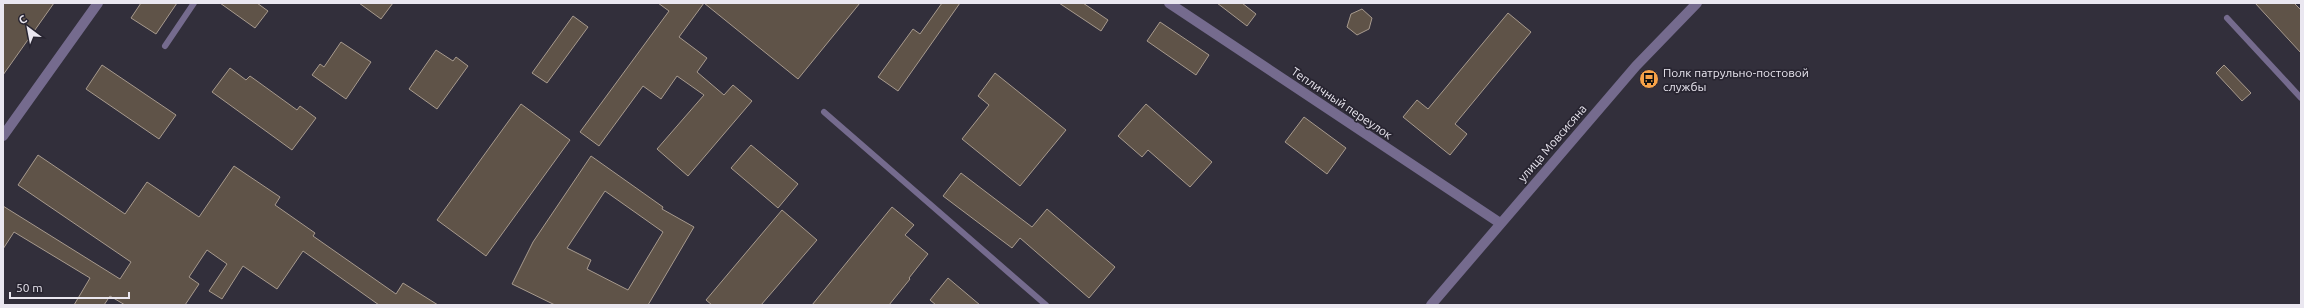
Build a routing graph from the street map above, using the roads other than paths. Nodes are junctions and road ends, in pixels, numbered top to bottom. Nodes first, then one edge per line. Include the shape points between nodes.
1 (98, 3) edge
2 (194, 3) edge
3 (1169, 3) edge
4 (1697, 3) edge
5 (2226, 18) dead end
6 (165, 46) dead end
7 (2301, 98) edge
8 (824, 112) dead end
9 (3, 136) edge
10 (1500, 223) junction
11 (1046, 305) edge
12 (1431, 305) edge

1 - 9 street
2 - 6 lane
3 - 10 street, Тепличный переулок
4 - 10 street, улица Мовсисяна via 1636,66
5 - 7 lane
8 - 11 lane
10 - 12 street, улица Мовсисяна

